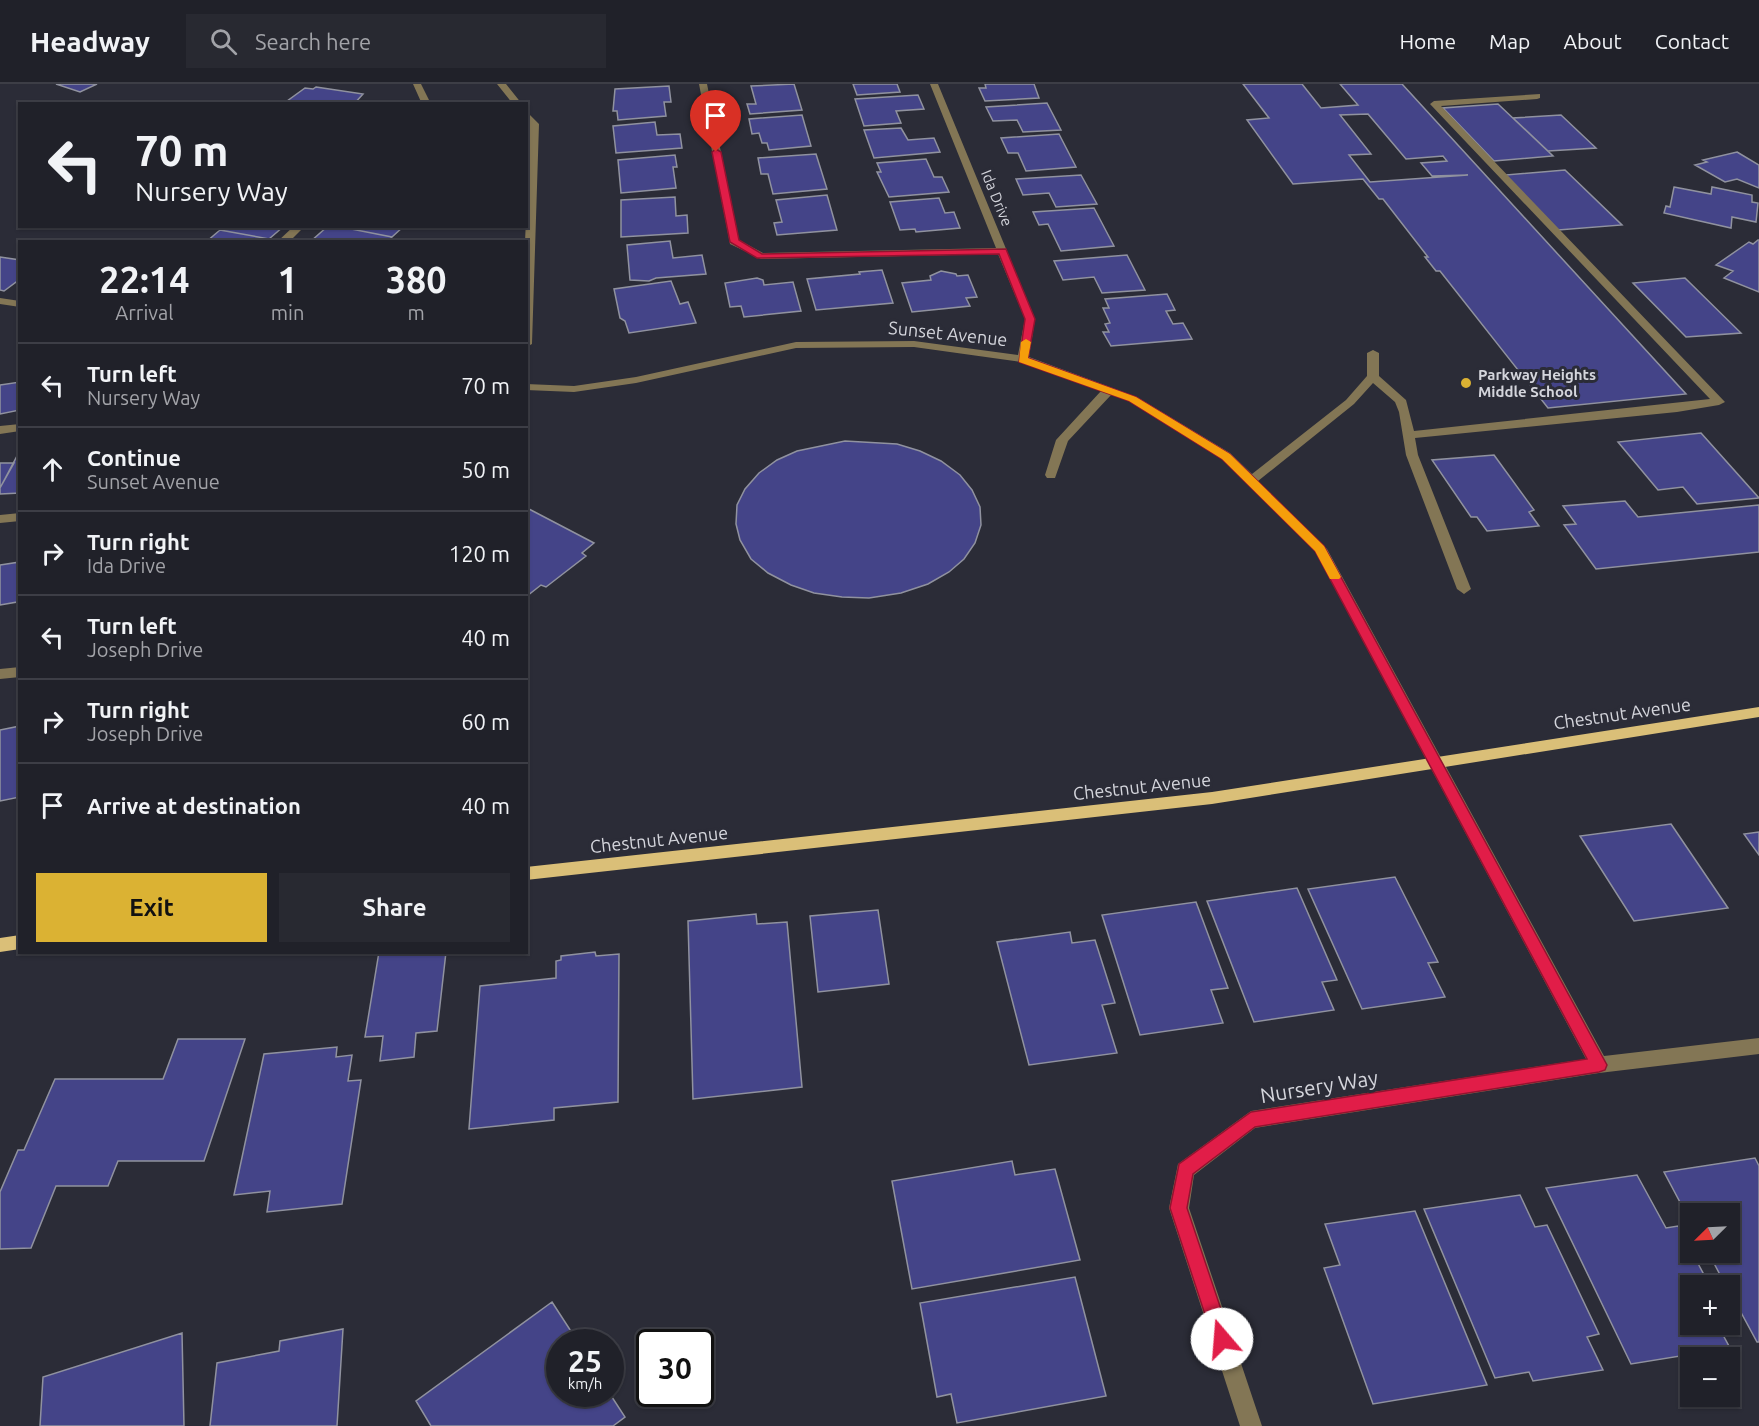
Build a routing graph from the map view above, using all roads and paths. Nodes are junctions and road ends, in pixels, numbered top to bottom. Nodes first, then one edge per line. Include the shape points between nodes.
1 (417, 84) edge
2 (501, 84) edge
3 (703, 84) edge
4 (934, 84) edge
5 (1537, 96) dead end
6 (426, 102) edge
7 (516, 102) edge
8 (528, 116) edge
9 (298, 228) edge
10 (284, 240) edge
11 (1003, 251) junction
12 (528, 272) edge
13 (0, 301) edge
14 (18, 304) edge
15 (1373, 353) dead end
16 (1023, 359) junction
17 (1373, 377) junction
18 (528, 387) edge
19 (1109, 390) junction
20 (18, 428) edge
21 (0, 430) edge
22 (1408, 435) junction
23 (1051, 475) dead end
24 (1252, 480) junction
25 (18, 516) edge
26 (0, 519) edge
27 (1464, 589) dead end
28 (18, 672) edge
29 (0, 674) edge
30 (1759, 712) edge
31 (1436, 761) junction
32 (528, 874) edge
33 (18, 942) edge
34 (0, 945) edge
35 (1759, 1046) edge
36 (1599, 1065) junction
37 (1251, 1426) edge

1 - 6 street
2 - 7 street
3 - 11 street via 734,242 761,256
4 - 11 street, Ida Drive
5 - 22 street via 1434,104 1719,402
8 - 12 street via 535,124
9 - 10 street
11 - 16 street, Ida Drive via 1030,319
13 - 14 street
15 - 17 street
16 - 18 street, Sunset Avenue via 914,344 796,345 636,380 574,389
16 - 19 street, Sunset Avenue
17 - 22 street via 1400,400
17 - 24 street via 1350,402
19 - 23 street via 1062,440
19 - 24 street, Sunset Avenue via 1133,399 1226,456
20 - 21 street
22 - 27 street via 1420,478
24 - 31 street, Sunset Avenue via 1320,549
25 - 26 street
28 - 29 street
30 - 31 main road, Chestnut Avenue
31 - 32 main road, Chestnut Avenue via 1212,798
31 - 36 street
33 - 34 main road
35 - 36 street, Nursery Way
36 - 37 street, Nursery Way via 1251,1120 1185,1170 1179,1208

